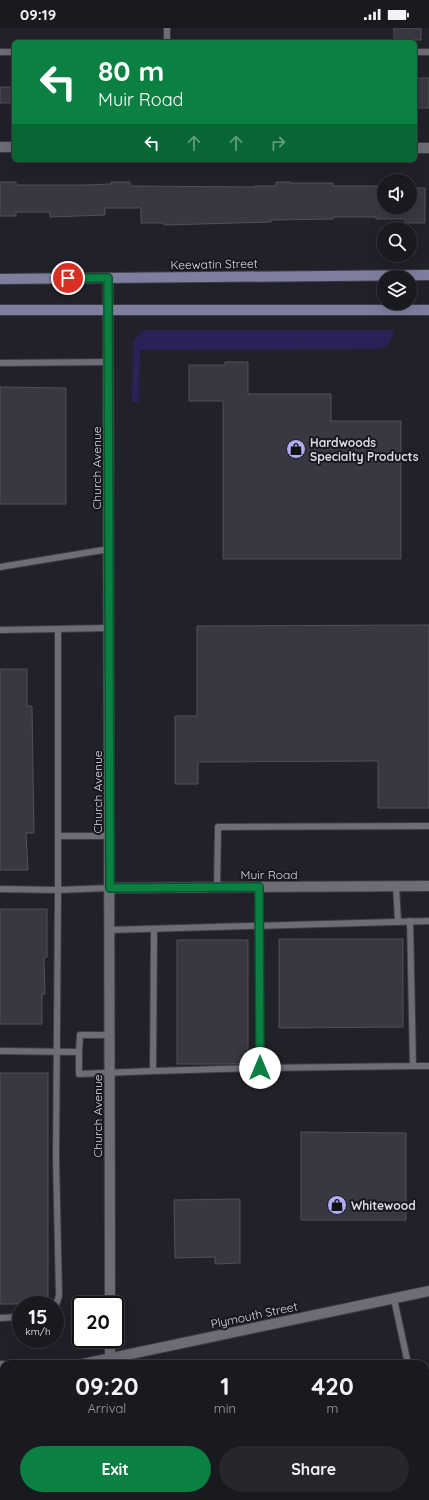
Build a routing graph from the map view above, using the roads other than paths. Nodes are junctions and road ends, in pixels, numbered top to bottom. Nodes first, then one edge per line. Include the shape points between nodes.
1 (167, 28) edge
2 (167, 40) edge
3 (0, 52) edge
4 (12, 52) edge
5 (417, 52) edge
6 (429, 52) edge
7 (0, 147) edge
8 (12, 147) edge
9 (417, 148) edge
10 (429, 148) edge
11 (429, 275) edge
12 (108, 278) junction
13 (0, 279) edge
14 (0, 310) edge
15 (109, 310) junction
16 (429, 310) edge
17 (109, 362) junction
18 (0, 363) edge
19 (109, 549) junction
20 (0, 567) edge
21 (110, 628) junction
22 (58, 629) junction
23 (0, 630) edge
24 (429, 826) edge
25 (58, 836) junction
26 (110, 836) junction
27 (396, 886) junction
28 (429, 886) edge
29 (217, 887) junction
30 (259, 887) junction
31 (110, 888) junction
32 (0, 890) edge
33 (58, 890) junction
34 (398, 921) junction
35 (410, 921) junction
36 (429, 921) edge
37 (260, 925) junction
38 (154, 929) junction
39 (109, 930) junction
40 (110, 1035) junction
41 (57, 1051) junction
42 (0, 1052) edge
43 (79, 1052) junction
44 (413, 1066) junction
45 (429, 1066) edge
46 (260, 1068) junction
47 (153, 1071) junction
48 (110, 1072) junction
49 (429, 1291) edge
50 (60, 1296) edge
51 (110, 1296) edge
52 (394, 1299) junction
53 (12, 1317) edge
54 (0, 1318) edge
55 (110, 1348) edge
56 (110, 1360) edge
57 (115, 1360) edge
58 (407, 1360) edge

1 - 2 lane
3 - 4 lane
5 - 6 lane
7 - 8 street
9 - 10 street
11 - 12 main road, Keewatin Street
12 - 13 main road, Keewatin Street
12 - 15 street, Church Avenue
14 - 15 main road
15 - 16 main road
15 - 17 street, Church Avenue
17 - 18 lane
17 - 19 street, Church Avenue
19 - 20 lane
19 - 21 street, Church Avenue
21 - 22 lane
21 - 26 street, Church Avenue
22 - 23 lane
22 - 25 lane
24 - 29 lane via 218,827
25 - 26 lane
25 - 33 lane
26 - 31 street, Church Avenue
27 - 28 street, Muir Road
27 - 30 street, Muir Road
27 - 34 lane
29 - 30 street, Muir Road
29 - 31 street, Muir Road
30 - 37 lane
31 - 33 lane
31 - 39 street, Church Avenue
32 - 33 lane
33 - 41 lane
34 - 35 lane
34 - 37 lane
35 - 36 lane
35 - 44 lane
37 - 38 lane
37 - 46 lane
38 - 39 lane
38 - 47 lane
39 - 40 street, Church Avenue
40 - 43 lane via 80,1035
40 - 48 street, Church Avenue
41 - 42 lane
41 - 43 lane
41 - 50 lane via 56,1158
43 - 48 lane via 79,1074
44 - 45 lane
44 - 46 lane
46 - 47 lane
47 - 48 lane
48 - 51 street, Church Avenue
49 - 52 street, Plymouth Street
52 - 57 street, Plymouth Street
52 - 58 lane
53 - 54 lane
55 - 56 street

